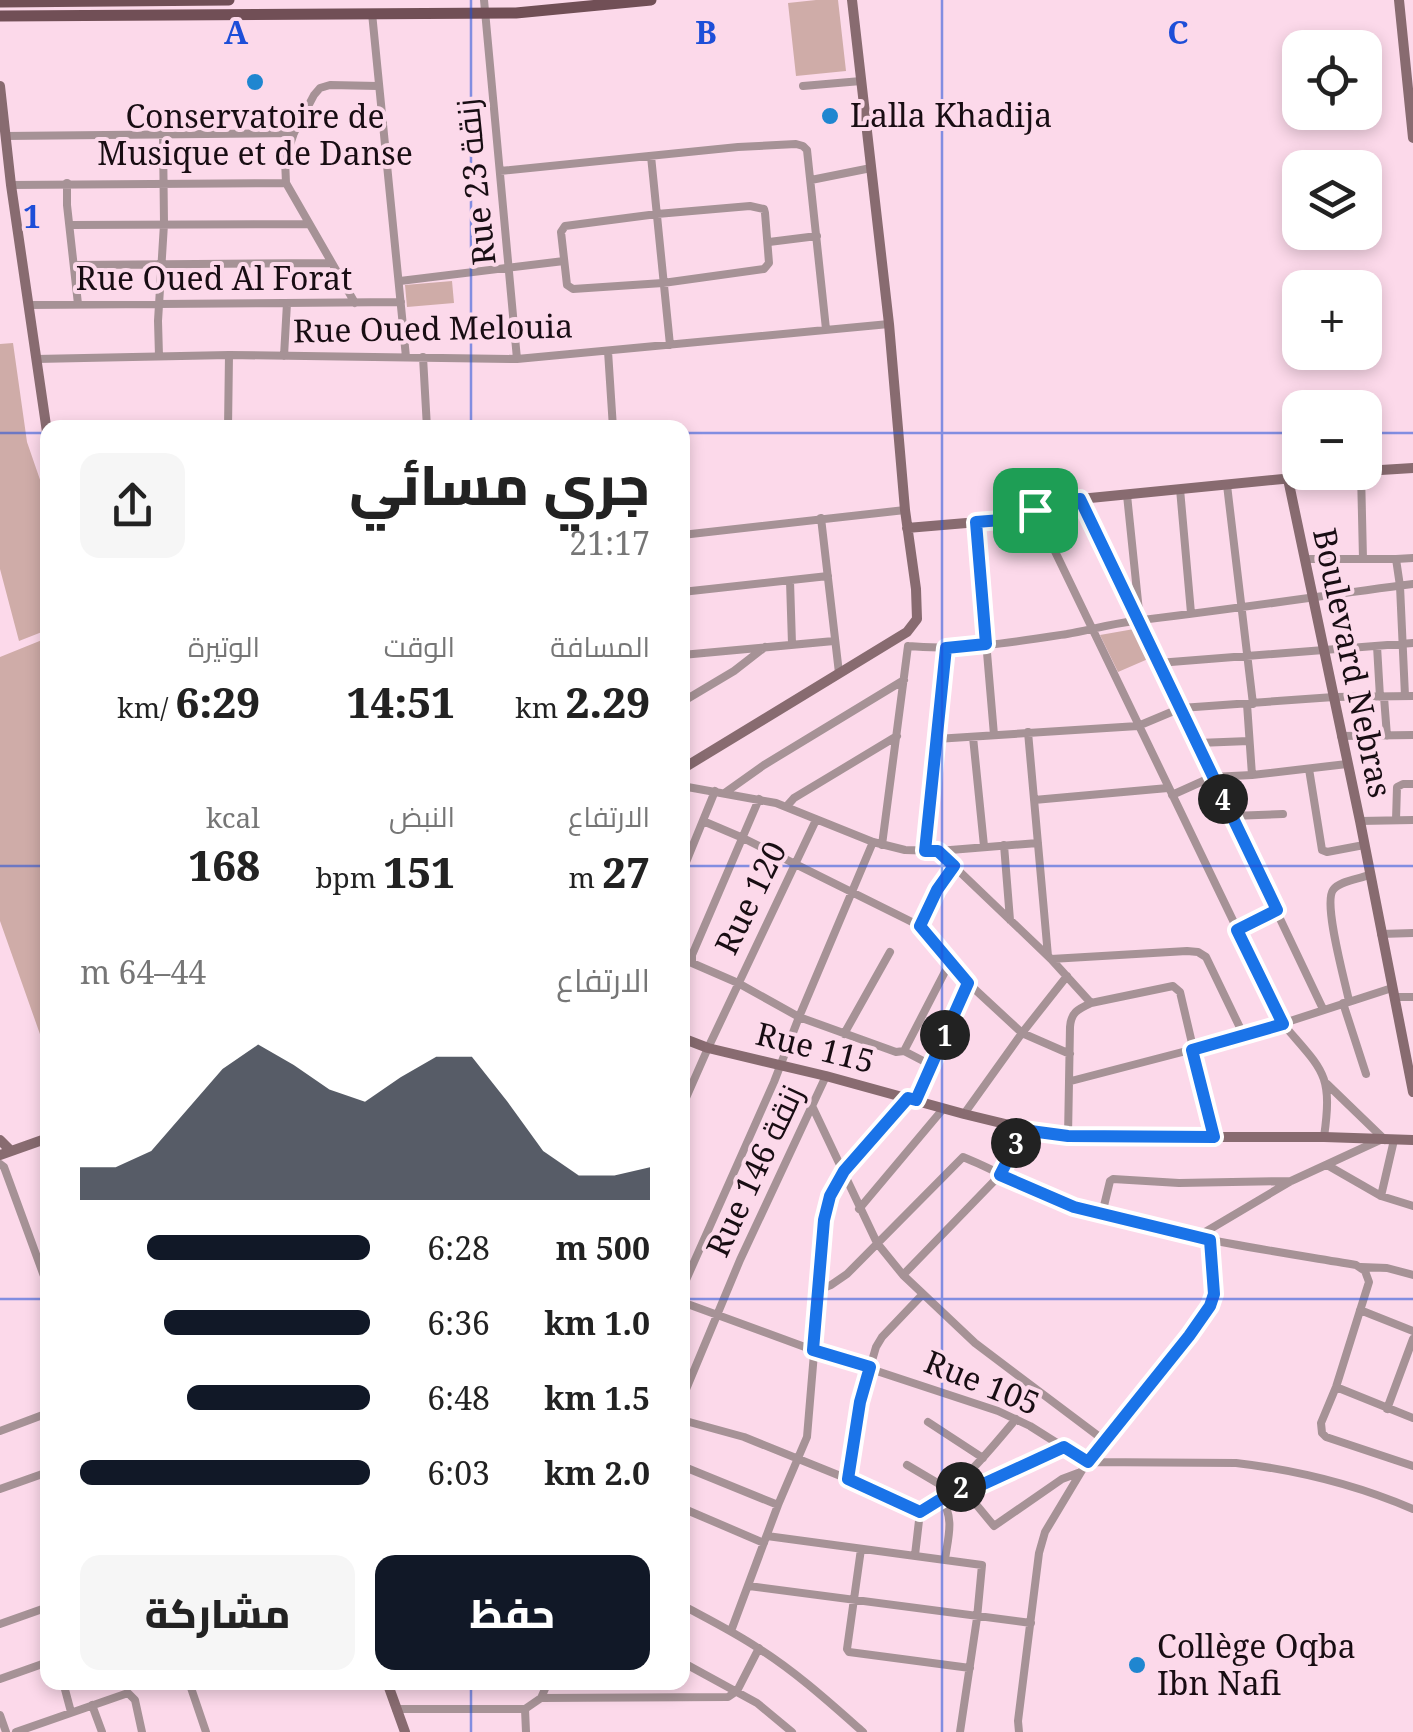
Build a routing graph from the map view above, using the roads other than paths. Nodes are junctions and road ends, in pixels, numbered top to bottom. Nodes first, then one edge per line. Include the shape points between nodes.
1 (229, 0) edge
2 (651, 0) edge
3 (852, 0) edge
4 (1399, 0) edge
5 (29, 1) edge
6 (0, 2) edge
7 (484, 7) edge
8 (372, 13) junction
9 (0, 16) edge
10 (861, 81) junction
11 (0, 86) edge
12 (378, 86) junction
13 (803, 86) dead end
14 (294, 133) junction
15 (162, 135) junction
16 (6, 136) junction
17 (1413, 138) edge
18 (651, 156) junction
19 (871, 168) junction
20 (500, 171) junction
21 (811, 180) junction
22 (286, 182) junction
23 (67, 183) junction
24 (164, 184) junction
25 (11, 185) junction
26 (656, 214) junction
27 (164, 224) junction
28 (309, 224) junction
29 (70, 225) junction
30 (817, 236) junction
31 (768, 242) junction
32 (564, 261) junction
33 (331, 263) junction
34 (162, 264) junction
35 (74, 265) junction
36 (510, 268) junction
37 (400, 281) junction
38 (662, 283) junction
39 (401, 302) junction
40 (160, 303) junction
41 (287, 303) junction
42 (355, 303) junction
43 (78, 304) junction
44 (28, 305) junction
45 (889, 324) junction
46 (826, 330) junction
47 (670, 345) junction
48 (608, 351) junction
49 (229, 355) junction
50 (159, 356) junction
51 (284, 356) junction
52 (406, 356) junction
53 (423, 357) junction
54 (36, 359) junction
55 (517, 359) junction
56 (45, 420) edge
57 (228, 420) edge
58 (427, 420) edge
59 (612, 420) edge
60 (1413, 468) edge
61 (1382, 470) edge
62 (1282, 480) edge
63 (1227, 485) junction
64 (1180, 489) junction
65 (1290, 490) edge
66 (1363, 490) edge
67 (1127, 495) junction
68 (1080, 499) junction
69 (905, 510) junction
70 (1035, 510) junction
71 (822, 518) junction
72 (976, 522) junction
73 (908, 528) junction
74 (690, 533) edge
75 (1363, 558) junction
76 (1396, 558) junction
77 (1413, 558) edge
78 (1305, 559) junction
79 (828, 576) junction
80 (790, 581) junction
81 (1413, 584) edge
82 (1400, 586) junction
83 (690, 591) edge
84 (1313, 598) junction
85 (1242, 606) junction
86 (1191, 613) junction
87 (1139, 620) junction
88 (1091, 628) junction
89 (907, 632) junction
90 (834, 641) junction
91 (1408, 643) edge
92 (792, 644) junction
93 (986, 644) junction
94 (908, 646) junction
95 (1377, 646) junction
96 (765, 648) junction
97 (946, 648) junction
98 (1324, 650) junction
99 (690, 655) edge
100 (1246, 655) junction
101 (1158, 663) junction
102 (840, 673) junction
103 (904, 680) junction
104 (1382, 696) junction
105 (1409, 696) edge
106 (690, 697) edge
107 (1334, 697) junction
108 (1250, 704) junction
109 (1181, 708) junction
110 (1138, 726) junction
111 (1028, 732) junction
112 (994, 735) junction
113 (1413, 735) edge
114 (897, 736) junction
115 (1341, 736) junction
116 (1386, 736) junction
117 (973, 737) junction
118 (936, 739) junction
119 (1198, 742) junction
120 (1250, 742) junction
121 (690, 764) edge
122 (1346, 764) junction
123 (1309, 769) junction
124 (1252, 775) junction
125 (1212, 777) junction
126 (1413, 784) edge
127 (690, 787) edge
128 (715, 791) junction
129 (726, 792) junction
130 (1170, 792) junction
131 (758, 799) junction
132 (1034, 800) junction
133 (786, 807) junction
134 (1283, 814) dead end
135 (1231, 816) junction
136 (816, 820) junction
137 (1396, 820) junction
138 (1413, 820) edge
139 (1360, 821) junction
140 (703, 822) junction
141 (743, 838) junction
142 (1038, 842) junction
143 (878, 843) junction
144 (1364, 844) junction
145 (1004, 845) junction
146 (984, 846) junction
147 (925, 851) junction
148 (938, 851) junction
149 (690, 853) edge
150 (796, 866) junction
151 (954, 866) junction
152 (1369, 875) junction
153 (851, 892) junction
154 (1277, 910) junction
155 (1010, 920) junction
156 (920, 926) junction
157 (1237, 930) junction
158 (1381, 934) junction
159 (1413, 934) edge
160 (890, 952) dead end
161 (1050, 958) junction
162 (950, 962) junction
163 (1067, 976) junction
164 (968, 983) junction
165 (738, 984) junction
166 (1393, 993) junction
167 (1413, 997) edge
168 (1346, 1002) junction
169 (1091, 1004) junction
170 (1323, 1009) junction
171 (799, 1017) junction
172 (1283, 1024) junction
173 (1022, 1033) junction
174 (844, 1034) junction
175 (1244, 1036) junction
176 (690, 1041) edge
177 (708, 1048) junction
178 (1192, 1050) junction
179 (904, 1051) junction
180 (1070, 1054) junction
181 (781, 1064) junction
182 (931, 1066) junction
183 (1411, 1070) edge
184 (1366, 1074) dead end
185 (826, 1076) junction
186 (1070, 1081) junction
187 (1327, 1084) junction
188 (690, 1088) edge
189 (1413, 1092) edge
190 (912, 1099) junction
191 (813, 1108) junction
192 (943, 1108) junction
193 (964, 1114) junction
194 (1023, 1130) junction
195 (1068, 1136) junction
196 (1214, 1137) junction
197 (1324, 1137) junction
198 (0, 1140) edge
199 (1387, 1140) junction
200 (1413, 1140) edge
201 (40, 1142) edge
202 (4, 1159) edge
203 (1328, 1165) junction
204 (844, 1171) junction
205 (1000, 1175) junction
206 (1291, 1182) junction
207 (1381, 1196) junction
208 (1413, 1206) edge
209 (860, 1209) junction
210 (1102, 1214) junction
211 (1195, 1238) junction
212 (1210, 1240) junction
213 (877, 1243) junction
214 (40, 1264) edge
215 (1361, 1267) junction
216 (690, 1271) edge
217 (904, 1275) junction
218 (1413, 1275) edge
219 (818, 1290) junction
220 (922, 1295) junction
221 (690, 1305) edge
222 (1360, 1310) junction
223 (718, 1315) junction
224 (1413, 1330) edge
225 (1413, 1338) edge
226 (813, 1350) junction
227 (1409, 1363) edge
228 (870, 1367) junction
229 (690, 1380) edge
230 (1336, 1387) junction
231 (1386, 1409) junction
232 (40, 1417) edge
233 (1413, 1418) edge
234 (1016, 1419) junction
235 (690, 1422) edge
236 (928, 1422) dead end
237 (0, 1431) edge
238 (1105, 1441) junction
239 (1064, 1447) junction
240 (983, 1458) junction
241 (798, 1460) junction
242 (1088, 1462) junction
243 (907, 1465) dead end
244 (1413, 1466) edge
245 (690, 1469) edge
246 (1080, 1472) junction
247 (40, 1475) edge
248 (848, 1479) junction
249 (0, 1489) edge
250 (958, 1489) junction
251 (941, 1499) junction
252 (778, 1505) junction
253 (1413, 1508) edge
254 (690, 1511) edge
255 (920, 1512) junction
256 (765, 1540) junction
257 (861, 1549) junction
258 (915, 1555) junction
259 (946, 1560) junction
260 (749, 1586) junction
261 (854, 1600) junction
262 (690, 1609) edge
263 (40, 1610) edge
264 (977, 1618) junction
265 (1030, 1623) junction
266 (0, 1624) edge
267 (730, 1631) junction
268 (759, 1648) junction
269 (40, 1665) edge
270 (690, 1666) edge
271 (970, 1668) junction
272 (0, 1679) edge
273 (65, 1690) edge
274 (193, 1690) edge
275 (390, 1690) edge
276 (395, 1690) edge
277 (544, 1690) edge
278 (737, 1691) junction
279 (392, 1696) junction
280 (541, 1698) junction
281 (92, 1705) junction
282 (525, 1708) junction
283 (396, 1709) junction
284 (71, 1712) junction
285 (0, 1715) edge
286 (6, 1732) edge
287 (16, 1732) edge
288 (102, 1732) edge
289 (142, 1732) edge
290 (206, 1732) edge
291 (404, 1732) edge
292 (526, 1732) edge
293 (792, 1732) edge
294 (862, 1732) edge
295 (960, 1732) edge
296 (1019, 1732) edge

1 - 5 main road
2 - 7 main road via 516,13
3 - 10 street
4 - 17 street
5 - 6 main road
7 - 8 main road
7 - 20 street, Rue 23 زنقة
8 - 9 main road
8 - 12 street
10 - 13 street
10 - 19 street
11 - 16 street
12 - 14 street via 320,88
12 - 37 street
14 - 15 street
14 - 22 street
15 - 16 street
15 - 24 street
16 - 25 street
18 - 20 street
18 - 21 street via 800,145 807,150
18 - 26 street
19 - 21 street
19 - 45 street
20 - 36 street, Rue 23 زنقة
21 - 30 street
22 - 24 street
22 - 28 street
23 - 24 street
23 - 25 street
23 - 29 street
24 - 27 street
25 - 44 street
26 - 31 street via 759,206
26 - 32 street via 565,226
26 - 38 street
27 - 28 street
27 - 29 street
27 - 34 street
28 - 33 street
29 - 35 street
30 - 31 street
30 - 46 street
31 - 38 street via 764,269
32 - 36 street
32 - 38 street via 573,289
33 - 34 street
33 - 42 street
34 - 35 street
34 - 40 street
35 - 43 street
36 - 37 street
36 - 55 street, Rue 23 زنقة
37 - 39 street
38 - 47 street
39 - 42 street, Rue Oued Al Forat
39 - 52 street
40 - 41 street, Rue Oued Al Forat
40 - 43 street, Rue Oued Al Forat
40 - 50 street
41 - 42 street, Rue Oued Al Forat
41 - 51 street
43 - 44 street, Rue Oued Al Forat
44 - 54 street
45 - 46 street, Rue Oued Melouia
45 - 69 street
46 - 47 street, Rue Oued Melouia
47 - 48 street, Rue Oued Melouia
48 - 55 street, Rue Oued Melouia
48 - 59 street
49 - 50 street, Rue Oued Melouia
49 - 51 street, Rue Oued Melouia
49 - 57 street
50 - 54 street, Rue Oued Melouia
51 - 52 street, Rue Oued Melouia
52 - 53 street, Rue Oued Melouia
53 - 55 street, Rue Oued Melouia
53 - 58 street
54 - 56 street
60 - 61 street
62 - 63 street
63 - 64 street
63 - 85 street
64 - 67 street
64 - 86 street
65 - 78 street, Boulevard Nebras
66 - 75 street
67 - 68 street
67 - 87 street
68 - 70 street
68 - 87 street
69 - 71 street
69 - 73 street
70 - 72 street
70 - 88 street
71 - 74 street
71 - 79 street
72 - 73 street
72 - 93 street
73 - 89 street via 917,618
75 - 76 street
75 - 78 street
76 - 77 street
76 - 82 street
78 - 84 street, Boulevard Nebras
79 - 80 street
79 - 90 street
80 - 83 street
80 - 92 street
81 - 82 street
82 - 84 street
82 - 91 street
84 - 85 street
84 - 98 street, Boulevard Nebras
85 - 86 street
85 - 100 street
86 - 87 street
87 - 88 street
87 - 101 street
88 - 93 street
88 - 110 street
89 - 94 street
89 - 102 street
90 - 92 street
90 - 102 street
91 - 95 street
91 - 105 street
92 - 96 street
93 - 97 street
93 - 112 street
94 - 97 street
94 - 103 street
95 - 98 street
95 - 104 street
96 - 99 street
96 - 106 street
97 - 118 street
98 - 100 street
98 - 107 street, Boulevard Nebras
100 - 101 street
100 - 108 street
101 - 109 street
102 - 121 street
103 - 114 street
103 - 129 street
104 - 105 street
104 - 107 street
104 - 116 street
107 - 108 street
107 - 115 street, Boulevard Nebras
108 - 109 street
108 - 120 street
109 - 110 street
109 - 119 street
110 - 111 street
110 - 130 street
111 - 112 street
111 - 132 street
112 - 117 street
113 - 116 street
114 - 133 street
114 - 143 street
115 - 116 street
115 - 122 street, Boulevard Nebras
117 - 118 street
117 - 146 street
118 - 147 street
119 - 120 street
119 - 125 street
120 - 124 street
122 - 123 street
122 - 139 street, Boulevard Nebras
123 - 124 street
123 - 144 street via 1322,850
124 - 125 street
125 - 130 street
125 - 135 street
126 - 137 street via 1397,787
127 - 128 street
128 - 129 street
128 - 140 street
129 - 131 street
130 - 132 street
130 - 157 street
131 - 133 street
131 - 141 street
132 - 142 street
133 - 136 street
134 - 135 street
135 - 154 street
136 - 143 street
136 - 150 street, Rue 120
137 - 138 street
137 - 139 street
139 - 144 street, Boulevard Nebras
140 - 141 street
140 - 149 street
141 - 150 street
141 - 165 street via 692,956 694,964
142 - 145 street
142 - 161 street
143 - 147 street
143 - 153 street
144 - 152 street, Boulevard Nebras
145 - 146 street
145 - 155 street
146 - 148 street
147 - 148 street
148 - 151 street
150 - 153 street
150 - 165 street, Rue 120
151 - 155 street
151 - 156 street
152 - 158 street, Boulevard Nebras
152 - 168 street via 1338,886 1330,896
153 - 156 street
153 - 171 street
154 - 157 street
154 - 170 street
155 - 161 street
156 - 162 street
157 - 172 street
158 - 159 street
158 - 166 street, Boulevard Nebras
160 - 174 street
161 - 163 street
161 - 175 street via 1198,952
162 - 164 street
162 - 179 street
163 - 169 street
163 - 173 street
164 - 173 street
164 - 182 street
165 - 171 street
165 - 177 street, Rue 120
166 - 167 street
166 - 168 street
166 - 183 street, Boulevard Nebras
168 - 170 street
168 - 184 street
169 - 178 street via 1176,987
169 - 180 street via 1072,1015
170 - 172 street
171 - 174 street
171 - 181 street
172 - 175 street
172 - 187 street
173 - 180 street
173 - 193 street
174 - 179 street
175 - 178 street
176 - 177 street, Rue 115
177 - 181 street, Rue 115
177 - 188 street, Rue 120
178 - 186 street
178 - 196 street
179 - 182 street
180 - 186 street
181 - 185 street, Rue 115
181 - 216 street
182 - 190 street
183 - 189 street, Boulevard Nebras
185 - 190 street, Rue 115
185 - 191 street, Rue 146 زنقة
186 - 195 street
187 - 197 street
187 - 199 street
190 - 192 street, Rue 115
190 - 204 street
191 - 204 street
191 - 223 street, Rue 146 زنقة
192 - 193 street, Rue 115
192 - 209 street
193 - 194 street, Rue 115
194 - 195 street, Rue 115
194 - 205 street
195 - 196 street, Rue 115
196 - 197 street, Rue 115
197 - 199 street, Rue 115
198 - 202 street
199 - 200 street, Rue 115
199 - 203 street
199 - 207 street
201 - 202 street
202 - 214 street
203 - 206 street
203 - 207 street
204 - 209 street
204 - 219 street via 826,1210
205 - 210 street
205 - 213 street via 961,1158
205 - 217 street
206 - 210 street via 1113,1179
206 - 211 street
207 - 208 street
209 - 213 street
210 - 211 street
211 - 212 street
212 - 215 street
212 - 238 street via 1210,1306
213 - 217 street
213 - 219 street via 837,1282
215 - 218 street
215 - 222 street via 1369,1282
217 - 220 street
219 - 226 street
220 - 228 street via 880,1339
220 - 238 street via 974,1344
221 - 223 street, Rue 105
222 - 224 street
222 - 230 street
223 - 226 street, Rue 105
223 - 229 street, Rue 146 زنقة
225 - 227 street
226 - 228 street, Rue 105
226 - 241 street via 807,1437
227 - 231 street
228 - 234 street, Rue 105
228 - 248 street
230 - 231 street
230 - 244 street via 1322,1433
231 - 233 street
232 - 237 street
234 - 239 street, Rue 105
234 - 240 street
235 - 241 street
236 - 240 street
238 - 242 street
239 - 242 street, Rue 105
239 - 250 street
240 - 250 street
241 - 248 street
241 - 252 street
242 - 246 street
242 - 253 street via 1256,1465 1334,1481
243 - 250 street
245 - 252 street
246 - 250 street via 994,1526
246 - 265 street via 1042,1537
247 - 249 street
248 - 255 street
250 - 251 street
251 - 255 street
251 - 259 street via 950,1519
252 - 256 street
254 - 256 street
255 - 258 street
256 - 257 street
256 - 260 street
257 - 258 street
257 - 261 street
258 - 259 street
259 - 264 street via 982,1566
260 - 261 street
260 - 267 street
261 - 264 street
261 - 271 street via 849,1652
262 - 267 street
263 - 266 street
264 - 265 street
264 - 271 street
265 - 296 street
267 - 268 street
268 - 278 street
268 - 294 street
269 - 272 street
270 - 278 street
271 - 295 street
273 - 284 street
274 - 290 street
275 - 279 street
276 - 279 street
277 - 280 street
278 - 280 street via 726,1697
278 - 293 street
279 - 283 street
280 - 282 street
281 - 284 street
281 - 288 street
281 - 289 street via 130,1693
282 - 283 street
282 - 292 street
283 - 291 street
284 - 287 street
285 - 286 street

